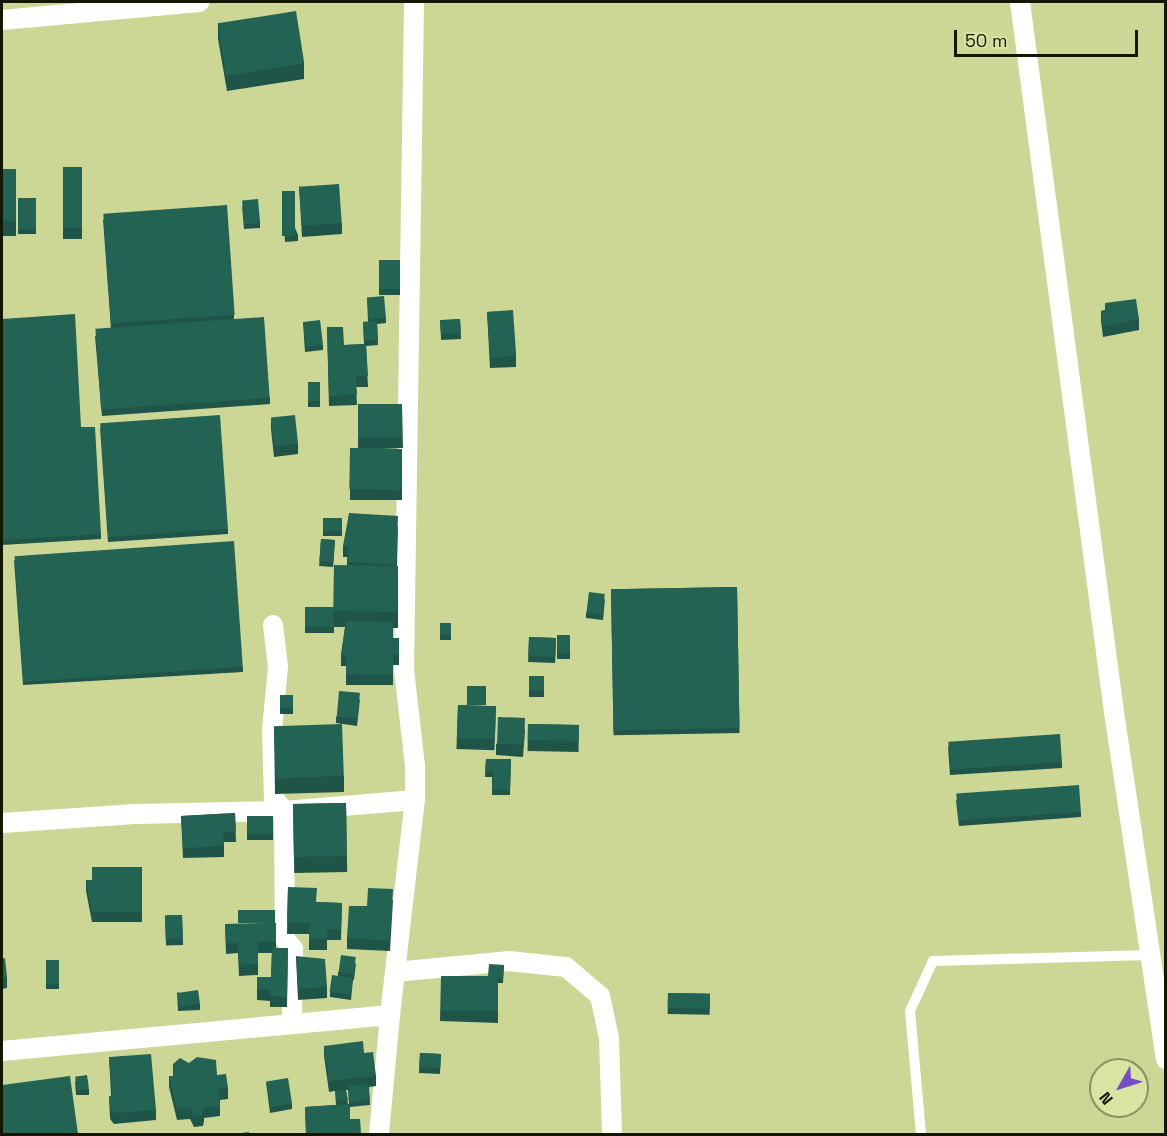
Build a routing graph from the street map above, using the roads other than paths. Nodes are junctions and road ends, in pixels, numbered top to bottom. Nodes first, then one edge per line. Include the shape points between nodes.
1 (199, 2) edge
2 (414, 2) edge
3 (1020, 2) edge
4 (2, 21) edge
5 (273, 625) dead end
6 (415, 800) junction
7 (284, 811) junction
8 (2, 823) edge
9 (1149, 955) junction
10 (395, 972) junction
11 (390, 1015) junction
12 (292, 1023) junction
13 (2, 1051) edge
14 (1166, 1059) edge
15 (380, 1134) edge
16 (612, 1134) edge
17 (921, 1134) edge

1 - 4 street
2 - 6 street via 404,670
3 - 9 street
5 - 7 street via 278,667 272,729 274,799
6 - 7 street
6 - 10 street
7 - 8 street via 135,814
7 - 12 street via 285,939 293,949
9 - 14 street
9 - 17 lane via 933,961 910,1011
10 - 11 street
10 - 16 street via 509,961 566,967 600,996 609,1038
11 - 12 street
11 - 15 street
12 - 13 street

